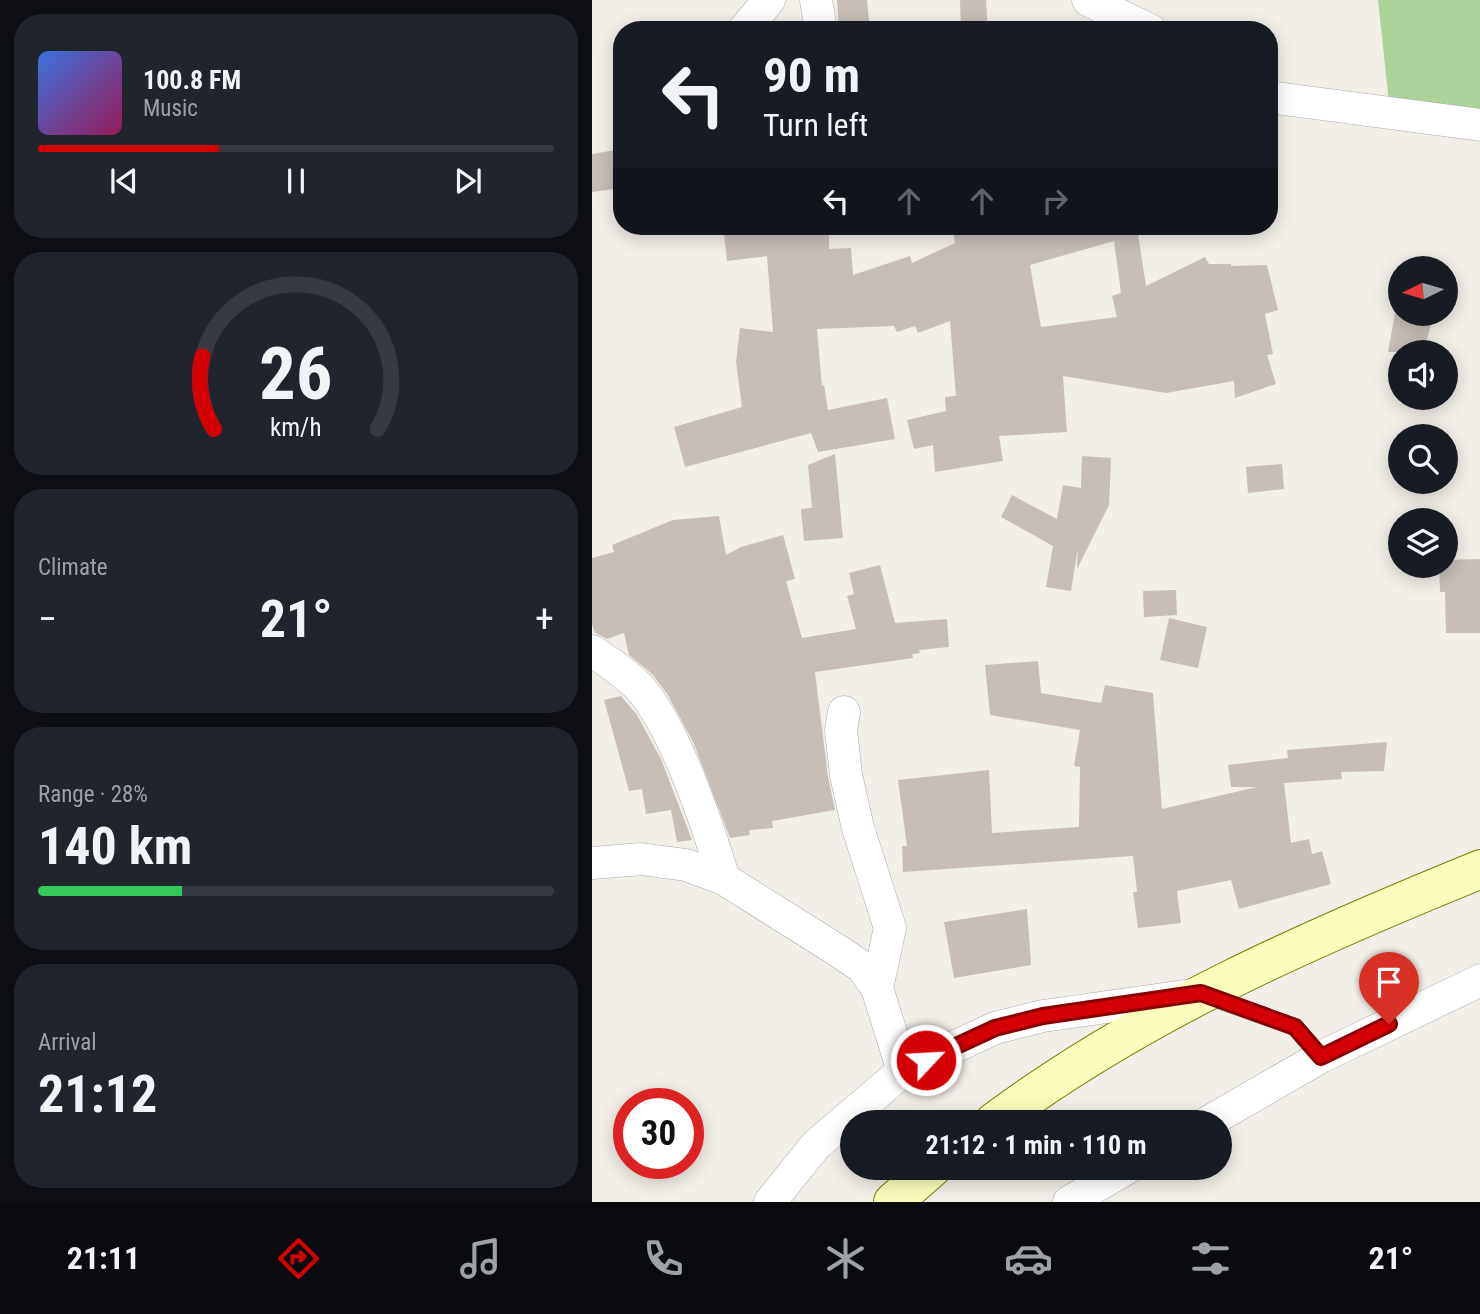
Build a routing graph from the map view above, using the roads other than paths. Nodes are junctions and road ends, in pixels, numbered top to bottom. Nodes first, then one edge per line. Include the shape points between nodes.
1 (769, 0) edge
2 (816, 0) edge
3 (1088, 0) edge
4 (752, 21) edge
5 (820, 21) edge
6 (1131, 21) edge
7 (1278, 98) edge
8 (1480, 125) edge
9 (592, 651) edge
10 (844, 712) dead end
11 (592, 863) edge
12 (1480, 869) edge
13 (724, 879) junction
14 (1480, 980) edge
15 (877, 988) junction
16 (1201, 993) junction
17 (1321, 1057) junction
18 (903, 1071) junction
19 (1012, 1110) edge
20 (1229, 1110) edge
21 (918, 1180) edge
22 (1107, 1180) edge
23 (770, 1202) edge
24 (893, 1202) edge
25 (1069, 1202) edge

1 - 4 street
2 - 5 street
3 - 6 street
7 - 8 street
9 - 13 street via 640,688 659,717
10 - 15 street via 841,730 849,788 890,928
11 - 13 street via 641,859 686,865
12 - 16 main road via 1364,916
13 - 15 street via 862,967
14 - 17 street
15 - 18 street
16 - 17 lane via 1295,1027
16 - 18 street via 1043,1016 995,1028
16 - 19 main road via 1105,1047
17 - 20 street
18 - 23 street via 816,1145
21 - 24 main road
22 - 25 street

